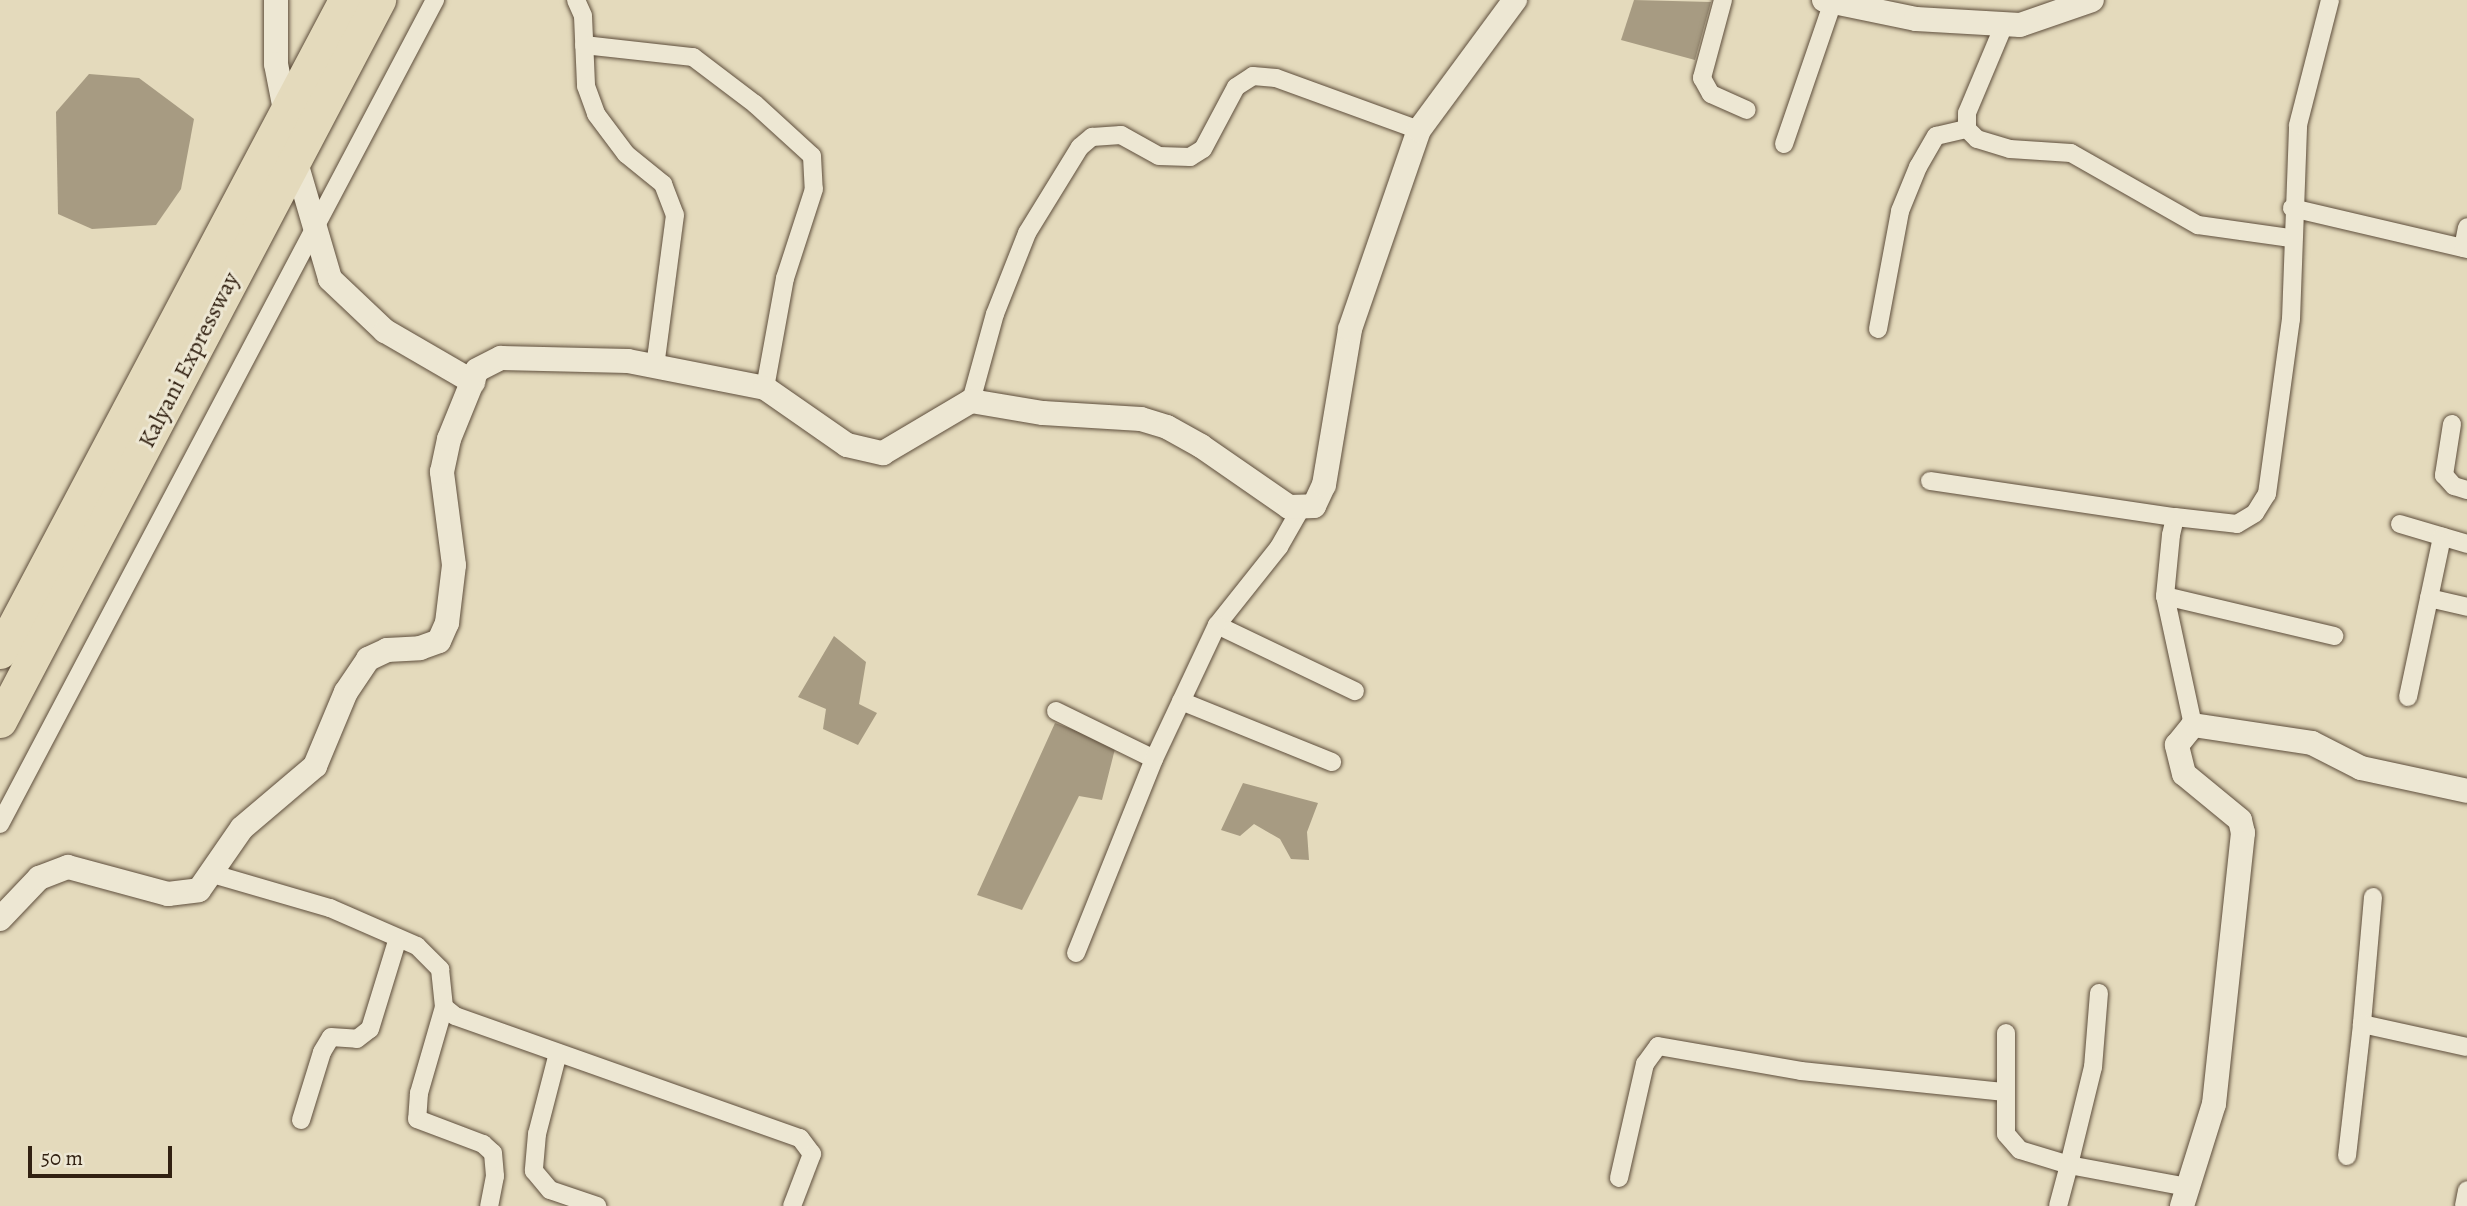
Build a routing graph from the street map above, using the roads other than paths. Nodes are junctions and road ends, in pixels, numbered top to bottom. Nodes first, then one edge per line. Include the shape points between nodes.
1 (276, 0) edge
2 (345, 0) edge
3 (379, 0) edge
4 (435, 0) edge
5 (576, 0) edge
6 (1516, 0) edge
7 (1723, 0) edge
8 (2092, 0) edge
9 (2330, 0) edge
10 (1836, 1) edge
11 (2004, 25) junction
12 (584, 45) junction
13 (1747, 110) dead end
14 (298, 119) junction
15 (1419, 130) junction
16 (1967, 130) junction
17 (1784, 144) dead end
18 (295, 159) junction
19 (2292, 208) junction
20 (2467, 227) edge
21 (312, 230) junction
22 (2291, 238) junction
23 (2465, 249) edge
24 (1878, 329) dead end
25 (655, 367) junction
26 (473, 382) junction
27 (765, 388) junction
28 (971, 401) junction
29 (2452, 424) dead end
30 (1930, 481) dead end
31 (2467, 490) edge
32 (1300, 510) junction
33 (2175, 517) junction
34 (2400, 524) dead end
35 (2442, 537) junction
36 (2467, 544) edge
37 (2165, 596) junction
38 (2429, 598) junction
39 (2467, 607) edge
40 (1217, 625) junction
41 (2334, 636) dead end
42 (0, 652) edge
43 (1355, 691) dead end
44 (2408, 697) dead end
45 (1181, 701) junction
46 (1056, 711) dead end
47 (0, 721) edge
48 (2193, 725) junction
49 (1154, 759) junction
50 (1332, 762) dead end
51 (2467, 791) edge
52 (0, 824) edge
53 (213, 874) junction
54 (2373, 897) dead end
55 (0, 919) edge
56 (398, 938) junction
57 (1076, 953) dead end
58 (2099, 993) dead end
59 (444, 1007) junction
60 (2362, 1024) junction
61 (2006, 1032) dead end
62 (2467, 1047) edge
63 (558, 1054) junction
64 (2003, 1092) junction
65 (301, 1120) dead end
66 (2347, 1156) dead end
67 (2069, 1165) junction
68 (1619, 1178) dead end
69 (2467, 1191) edge
70 (2185, 1197) edge
71 (489, 1206) edge
72 (597, 1206) edge
73 (792, 1206) edge
74 (2058, 1206) edge
75 (2464, 1206) edge

1 - 14 street via 276,64
2 - 14 highway, Kalyani Expressway
3 - 14 highway, Kalyani Expressway
4 - 21 street
5 - 12 street via 583,16
6 - 15 street
7 - 13 street via 1702,78 1711,94
8 - 11 street via 2020,25
9 - 19 street via 2298,125
10 - 11 street via 1916,19
10 - 17 street
11 - 16 street via 1974,90
12 - 25 street via 586,86 596,114 626,154 663,184 675,215
12 - 27 street via 693,57 755,104 812,156 814,189 785,278
14 - 18 highway, Kalyani Expressway
14 - 42 highway, Kalyani Expressway
15 - 28 street via 1276,78 1253,76 1236,87 1203,149 1190,157 1159,156 1121,135 1092,137 1080,147 1027,233 995,314
15 - 32 street via 1350,329 1320,498 1314,506
16 - 22 street via 1990,146 2071,153 2198,225
16 - 24 street via 1936,136 1918,167 1900,211
18 - 21 street
18 - 47 highway, Kalyani Expressway
19 - 22 street
19 - 23 street
20 - 23 street
21 - 26 street via 330,279 385,331
21 - 52 street
22 - 33 street via 2291,319 2267,494 2255,513 2237,524
25 - 26 street via 501,358 477,370
25 - 27 street
26 - 53 street via 449,439 442,472 453,565 443,635 430,646 387,650 368,659 346,692 315,766 242,828
27 - 28 street via 847,445 883,453
28 - 32 street via 1043,413 1116,415 1167,427 1289,508
29 - 31 street via 2444,475 2454,486
30 - 33 street
32 - 40 street via 1279,547
33 - 37 street
34 - 35 street
35 - 36 street
35 - 38 street
37 - 41 street
37 - 48 street
38 - 39 street
38 - 44 street
40 - 43 street
40 - 45 street
45 - 49 street
45 - 50 street
46 - 49 street
48 - 51 street via 2312,743 2361,768
48 - 70 street via 2177,745 2184,774 2240,820 2243,833 2214,1104
49 - 57 street
53 - 55 street via 199,890 185,895 87,869 51,870
53 - 56 street via 330,908
54 - 60 street
56 - 59 street via 417,946 440,969
56 - 65 street via 370,1029 357,1039 331,1037
58 - 67 street via 2093,1067
59 - 63 street via 456,1016
59 - 71 street via 419,1093 417,1119 483,1144 493,1153 495,1176
60 - 62 street
60 - 66 street
61 - 64 street
63 - 72 street via 537,1134 534,1171 550,1190
63 - 73 street via 800,1138 811,1154
64 - 67 street via 2009,1142
64 - 68 street via 1801,1071 1667,1044 1652,1050 1645,1064
67 - 70 street
67 - 74 street
69 - 75 street

